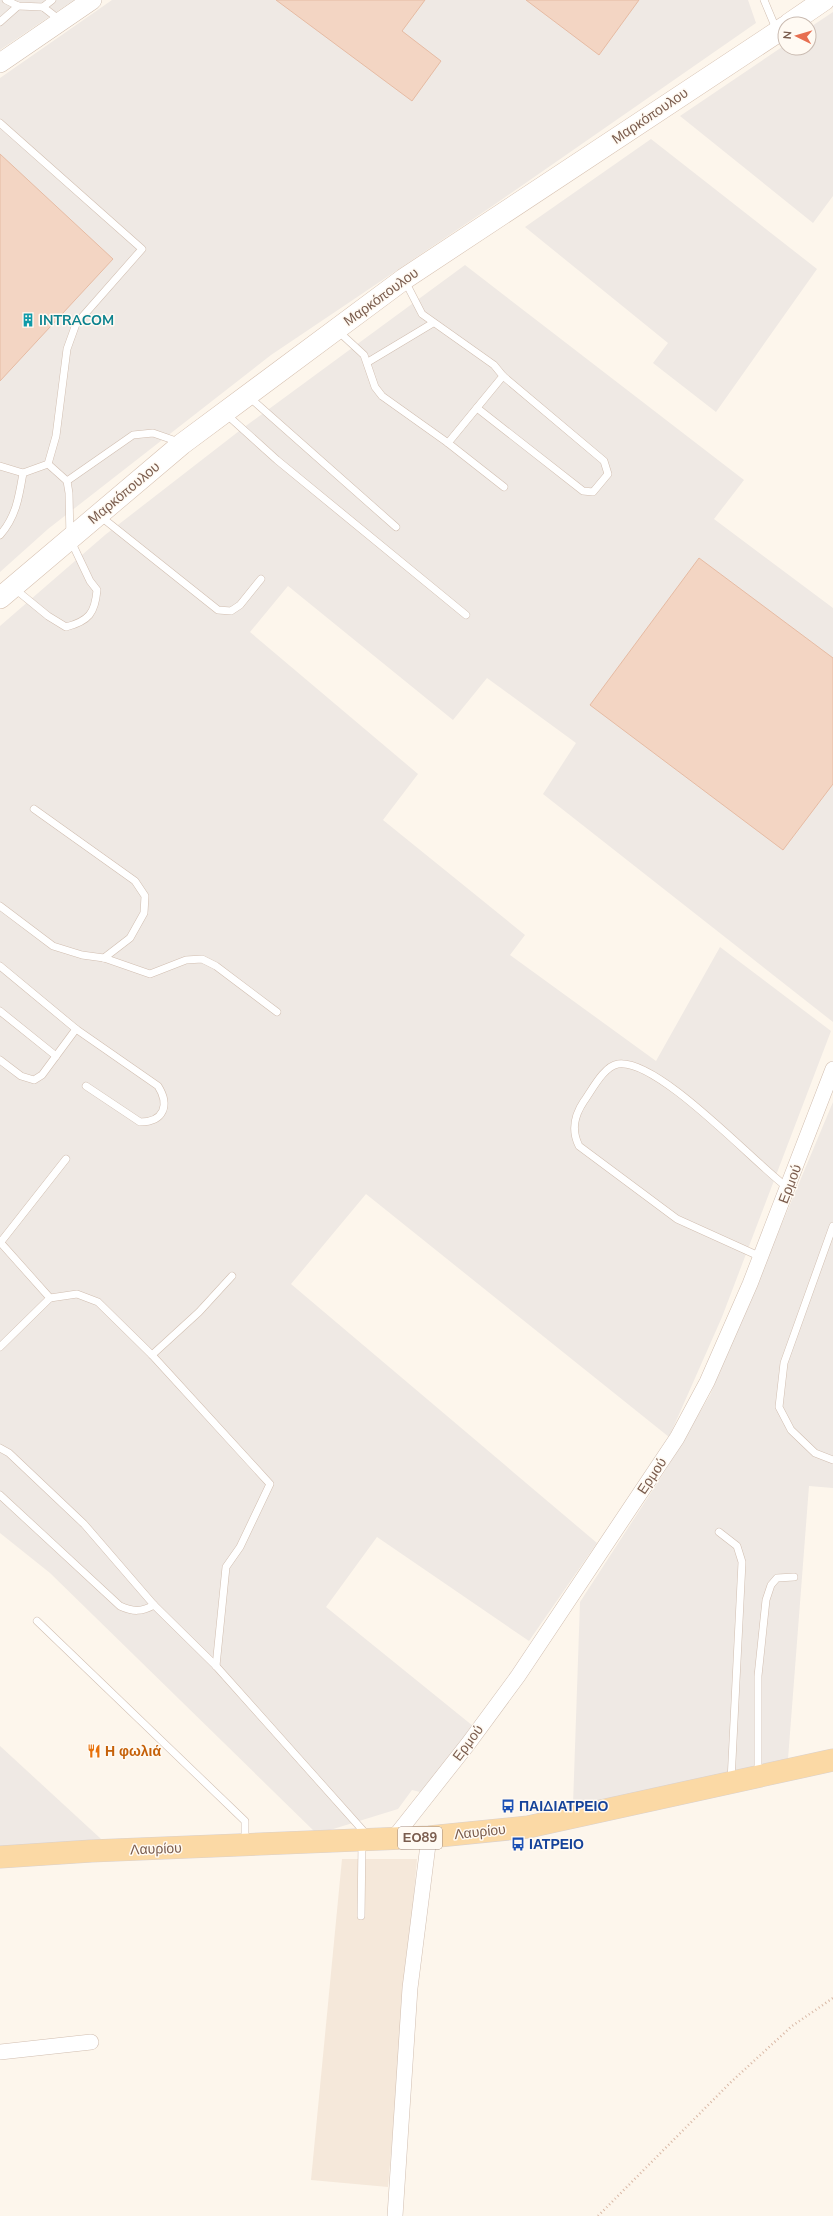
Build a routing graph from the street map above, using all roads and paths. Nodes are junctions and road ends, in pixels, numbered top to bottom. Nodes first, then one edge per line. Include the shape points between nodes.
1 (6, 0) edge
2 (52, 0) edge
3 (92, 0) edge
4 (764, 0) edge
5 (824, 0) edge
6 (18, 6) junction
7 (43, 6) junction
8 (801, 16) edge
9 (777, 18) edge
10 (61, 21) junction
11 (0, 22) edge
12 (777, 33) edge
13 (0, 63) edge
14 (0, 123) edge
15 (404, 280) junction
16 (433, 322) junction
17 (337, 329) junction
18 (368, 362) junction
19 (503, 376) junction
20 (248, 395) junction
21 (477, 408) junction
22 (225, 412) junction
23 (448, 443) junction
24 (182, 444) junction
25 (48, 464) junction
26 (0, 466) edge
27 (22, 473) junction
28 (67, 481) junction
29 (504, 487) dead end
30 (98, 514) junction
31 (396, 527) dead end
32 (0, 535) edge
33 (70, 539) junction
34 (260, 579) dead end
35 (6, 592) edge
36 (466, 615) dead end
37 (34, 809) dead end
38 (0, 906) edge
39 (104, 958) junction
40 (0, 966) edge
41 (0, 1011) edge
42 (277, 1012) dead end
43 (76, 1029) junction
44 (56, 1056) junction
45 (0, 1060) edge
46 (833, 1069) edge
47 (86, 1086) dead end
48 (66, 1159) dead end
49 (788, 1188) junction
50 (833, 1226) edge
51 (0, 1242) edge
52 (760, 1257) junction
53 (232, 1276) dead end
54 (50, 1298) junction
55 (0, 1347) edge
56 (152, 1355) junction
57 (0, 1448) edge
58 (833, 1460) edge
59 (0, 1495) edge
60 (719, 1532) dead end
61 (794, 1577) dead end
62 (154, 1605) junction
63 (37, 1621) dead end
64 (216, 1666) junction
65 (833, 1760) edge
66 (758, 1776) junction
67 (731, 1783) junction
68 (429, 1837) junction
69 (375, 1840) junction
70 (244, 1845) junction
71 (0, 1857) edge
72 (360, 1916) dead end
73 (833, 1998) edge
74 (91, 2042) dead end
75 (0, 2052) edge
76 (395, 2216) edge
77 (598, 2216) edge

1 - 6 lane
2 - 7 lane
3 - 10 street
4 - 9 lane
5 - 8 main road, Μαρκόπουλου
6 - 7 lane
6 - 11 lane
7 - 10 lane
10 - 13 street
12 - 15 main road, Μαρκόπουλου
14 - 25 lane via 142,248 76,324 67,349 56,436
15 - 16 lane via 422,314
15 - 17 main road, Μαρκόπουλου
16 - 18 lane
16 - 19 lane via 494,365
17 - 18 lane via 364,354
17 - 20 main road, Μαρκόπουλου
18 - 23 lane via 375,387 382,396
19 - 21 lane
19 - 21 lane via 604,461 608,474 593,492 583,492
20 - 22 main road, Μαρκόπουλου
20 - 31 lane
21 - 23 lane
22 - 24 main road, Μαρκόπουλου
22 - 36 lane via 277,460
23 - 29 lane
24 - 28 lane via 153,433 133,435
24 - 30 main road, Μαρκόπουλου
25 - 27 lane
25 - 28 lane
26 - 27 lane
27 - 32 lane via 19,500 13,518
28 - 33 lane
30 - 33 main road, Μαρκόπουλου
30 - 34 lane via 218,610 231,611 240,605
33 - 35 main road, Μαρκόπουλου
33 - 35 lane via 90,582 97,590 96,606 82,622 66,627
37 - 39 lane via 135,881 145,896 144,912 130,938
38 - 39 lane via 53,946 82,955
39 - 42 lane via 150,974 186,960 202,959 216,966
40 - 43 lane
41 - 44 lane
43 - 44 lane
43 - 47 lane via 158,1086 166,1102 162,1113 150,1122 140,1122
44 - 45 lane via 42,1075 34,1080 21,1076
46 - 49 street, Ερμού
48 - 51 lane
49 - 52 street, Ερμού
49 - 52 lane via 691,1102 644,1070 632,1065 618,1064 609,1068 577,1112 574,1136 579,1146 677,1219
50 - 58 lane via 784,1363 779,1407 790,1430 815,1453
51 - 54 lane
52 - 69 street, Ερμού via 707,1382 677,1438 518,1676 468,1744
53 - 56 lane via 199,1312
54 - 55 lane
54 - 56 lane via 77,1294 98,1302
56 - 64 lane via 270,1484 240,1547 226,1567
57 - 62 lane via 9,1452 84,1524
59 - 62 lane via 120,1606 140,1611
60 - 67 lane via 737,1546 742,1562
61 - 66 lane via 777,1578 771,1585 766,1600 758,1676
62 - 64 lane
63 - 70 lane via 245,1821
64 - 69 lane
65 - 66 main road, Λαυρίου / ΕΟ89
66 - 67 main road, Λαυρίου / ΕΟ89
67 - 68 main road, Λαυρίου / ΕΟ89 via 528,1827
68 - 69 main road, Λαυρίου / ΕΟ89
68 - 76 street via 410,1988
69 - 70 main road, Λαυρίου / ΕΟ89
69 - 72 lane
70 - 71 main road, Λαυρίου / ΕΟ89
73 - 77 path via 792,2026 737,2077
74 - 75 street

